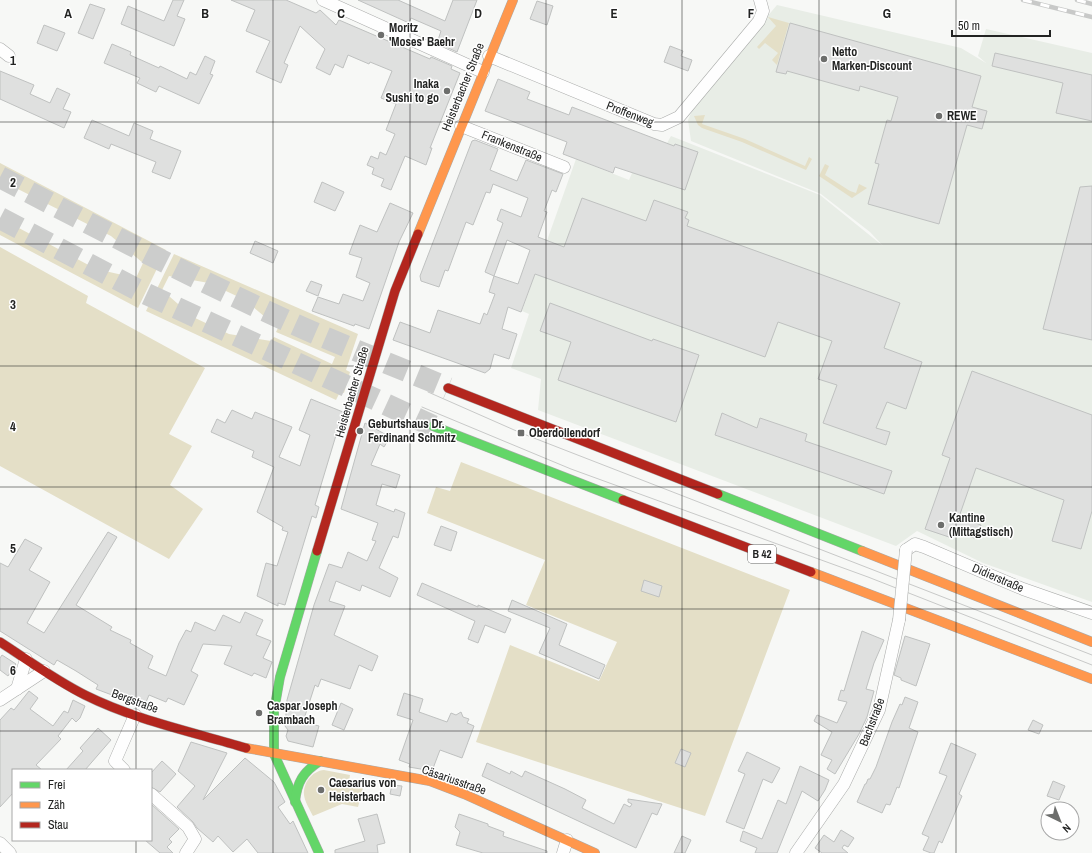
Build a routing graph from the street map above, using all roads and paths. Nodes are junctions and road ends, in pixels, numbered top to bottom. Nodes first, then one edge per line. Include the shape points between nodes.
1 (324, 0) edge
2 (513, 0) edge
3 (760, 0) edge
4 (489, 56) junction
5 (483, 72) junction
6 (461, 126) junction
7 (564, 167) dead end
8 (448, 388) tunnel mouth
9 (432, 426) tunnel mouth
10 (906, 550) joint
11 (1092, 613) edge
12 (0, 642) edge
13 (1092, 642) edge
14 (26, 659) junction
15 (44, 671) junction
16 (1092, 679) edge
17 (17, 689) junction
18 (0, 700) edge
19 (135, 715) junction
20 (274, 754) junction
21 (320, 760) junction
22 (123, 769) edge
23 (152, 795) edge
24 (295, 802) junction
25 (567, 840) junction
26 (0, 843) edge
27 (10, 853) edge
28 (186, 853) edge
29 (319, 853) edge
30 (563, 853) edge
31 (594, 853) edge
32 (796, 853) edge

1 - 5 street
2 - 4 main road, Heisterbacher Straße
3 - 4 street, Proffenweg via 763,11 759,20 679,117 662,125 654,124
4 - 5 main road, Heisterbacher Straße
5 - 6 main road, Heisterbacher Straße
6 - 7 street, Frankenstraße
6 - 20 main road, Heisterbacher Straße via 395,291 329,508 280,677 274,711
8 - 13 main road
9 - 16 main road, B 42 via 760,554
10 - 11 street, Didierstraße via 915,544 924,547 1023,589
10 - 32 street, Bachstraße, bridge via 899,620 879,710 844,784
12 - 14 main road, Bergstraße
14 - 15 main road, Bergstraße
14 - 17 street
15 - 17 street
15 - 19 main road, Bergstraße via 86,696
17 - 18 street
19 - 20 main road, Bergstraße
19 - 22 street via 115,762
20 - 21 main road, Cäsariusstraße
20 - 24 main road, Heisterbacher Straße
21 - 24 main road, Heisterbacher Straße via 303,773 296,783
21 - 25 main road, Cäsariusstraße via 430,781
23 - 28 street via 188,827 195,839
24 - 29 main road, Heisterbacher Straße
25 - 30 street
25 - 31 main road, Cäsariusstraße
26 - 27 street

